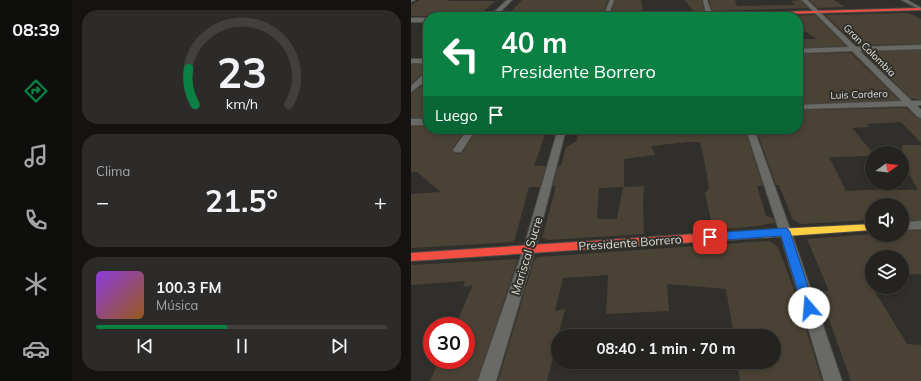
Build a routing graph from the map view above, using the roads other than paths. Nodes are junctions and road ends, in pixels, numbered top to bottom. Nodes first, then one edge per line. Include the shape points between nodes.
1 (510, 0) edge
2 (612, 0) edge
3 (705, 0) edge
4 (804, 0) edge
5 (904, 0) edge
6 (921, 9) edge
7 (817, 11) junction
8 (497, 12) edge
9 (608, 12) edge
10 (708, 12) edge
11 (795, 12) edge
12 (411, 20) edge
13 (423, 20) edge
14 (921, 47) edge
15 (855, 49) junction
16 (803, 51) edge
17 (423, 60) edge
18 (411, 61) edge
19 (423, 79) edge
20 (411, 90) edge
21 (909, 103) junction
22 (921, 103) edge
23 (803, 107) edge
24 (921, 115) edge
25 (411, 122) edge
26 (423, 122) edge
27 (469, 134) edge
28 (561, 134) edge
29 (752, 134) edge
30 (458, 150) dead end
31 (921, 225) edge
32 (909, 226) edge
33 (865, 228) edge
34 (785, 232) junction
35 (529, 250) junction
36 (411, 257) edge
37 (487, 381) edge
38 (833, 381) edge

1 - 8 street
2 - 9 street
3 - 10 street
4 - 7 street, Gran Colombia
5 - 6 street
6 - 7 street
7 - 11 street
7 - 15 street, Gran Colombia
12 - 13 street
14 - 15 street
15 - 16 street
15 - 21 street, Gran Colombia
17 - 18 street
19 - 20 street
21 - 22 street, Luis Cordero
21 - 23 street, Luis Cordero
21 - 24 street, Gran Colombia
25 - 26 street
27 - 30 street
28 - 35 street, Mariscal Sucre
29 - 34 street
31 - 32 street
33 - 34 street, Presidente Borrero
34 - 35 street, Presidente Borrero
34 - 38 street
35 - 36 street, Presidente Borrero
35 - 37 street, Mariscal Sucre

